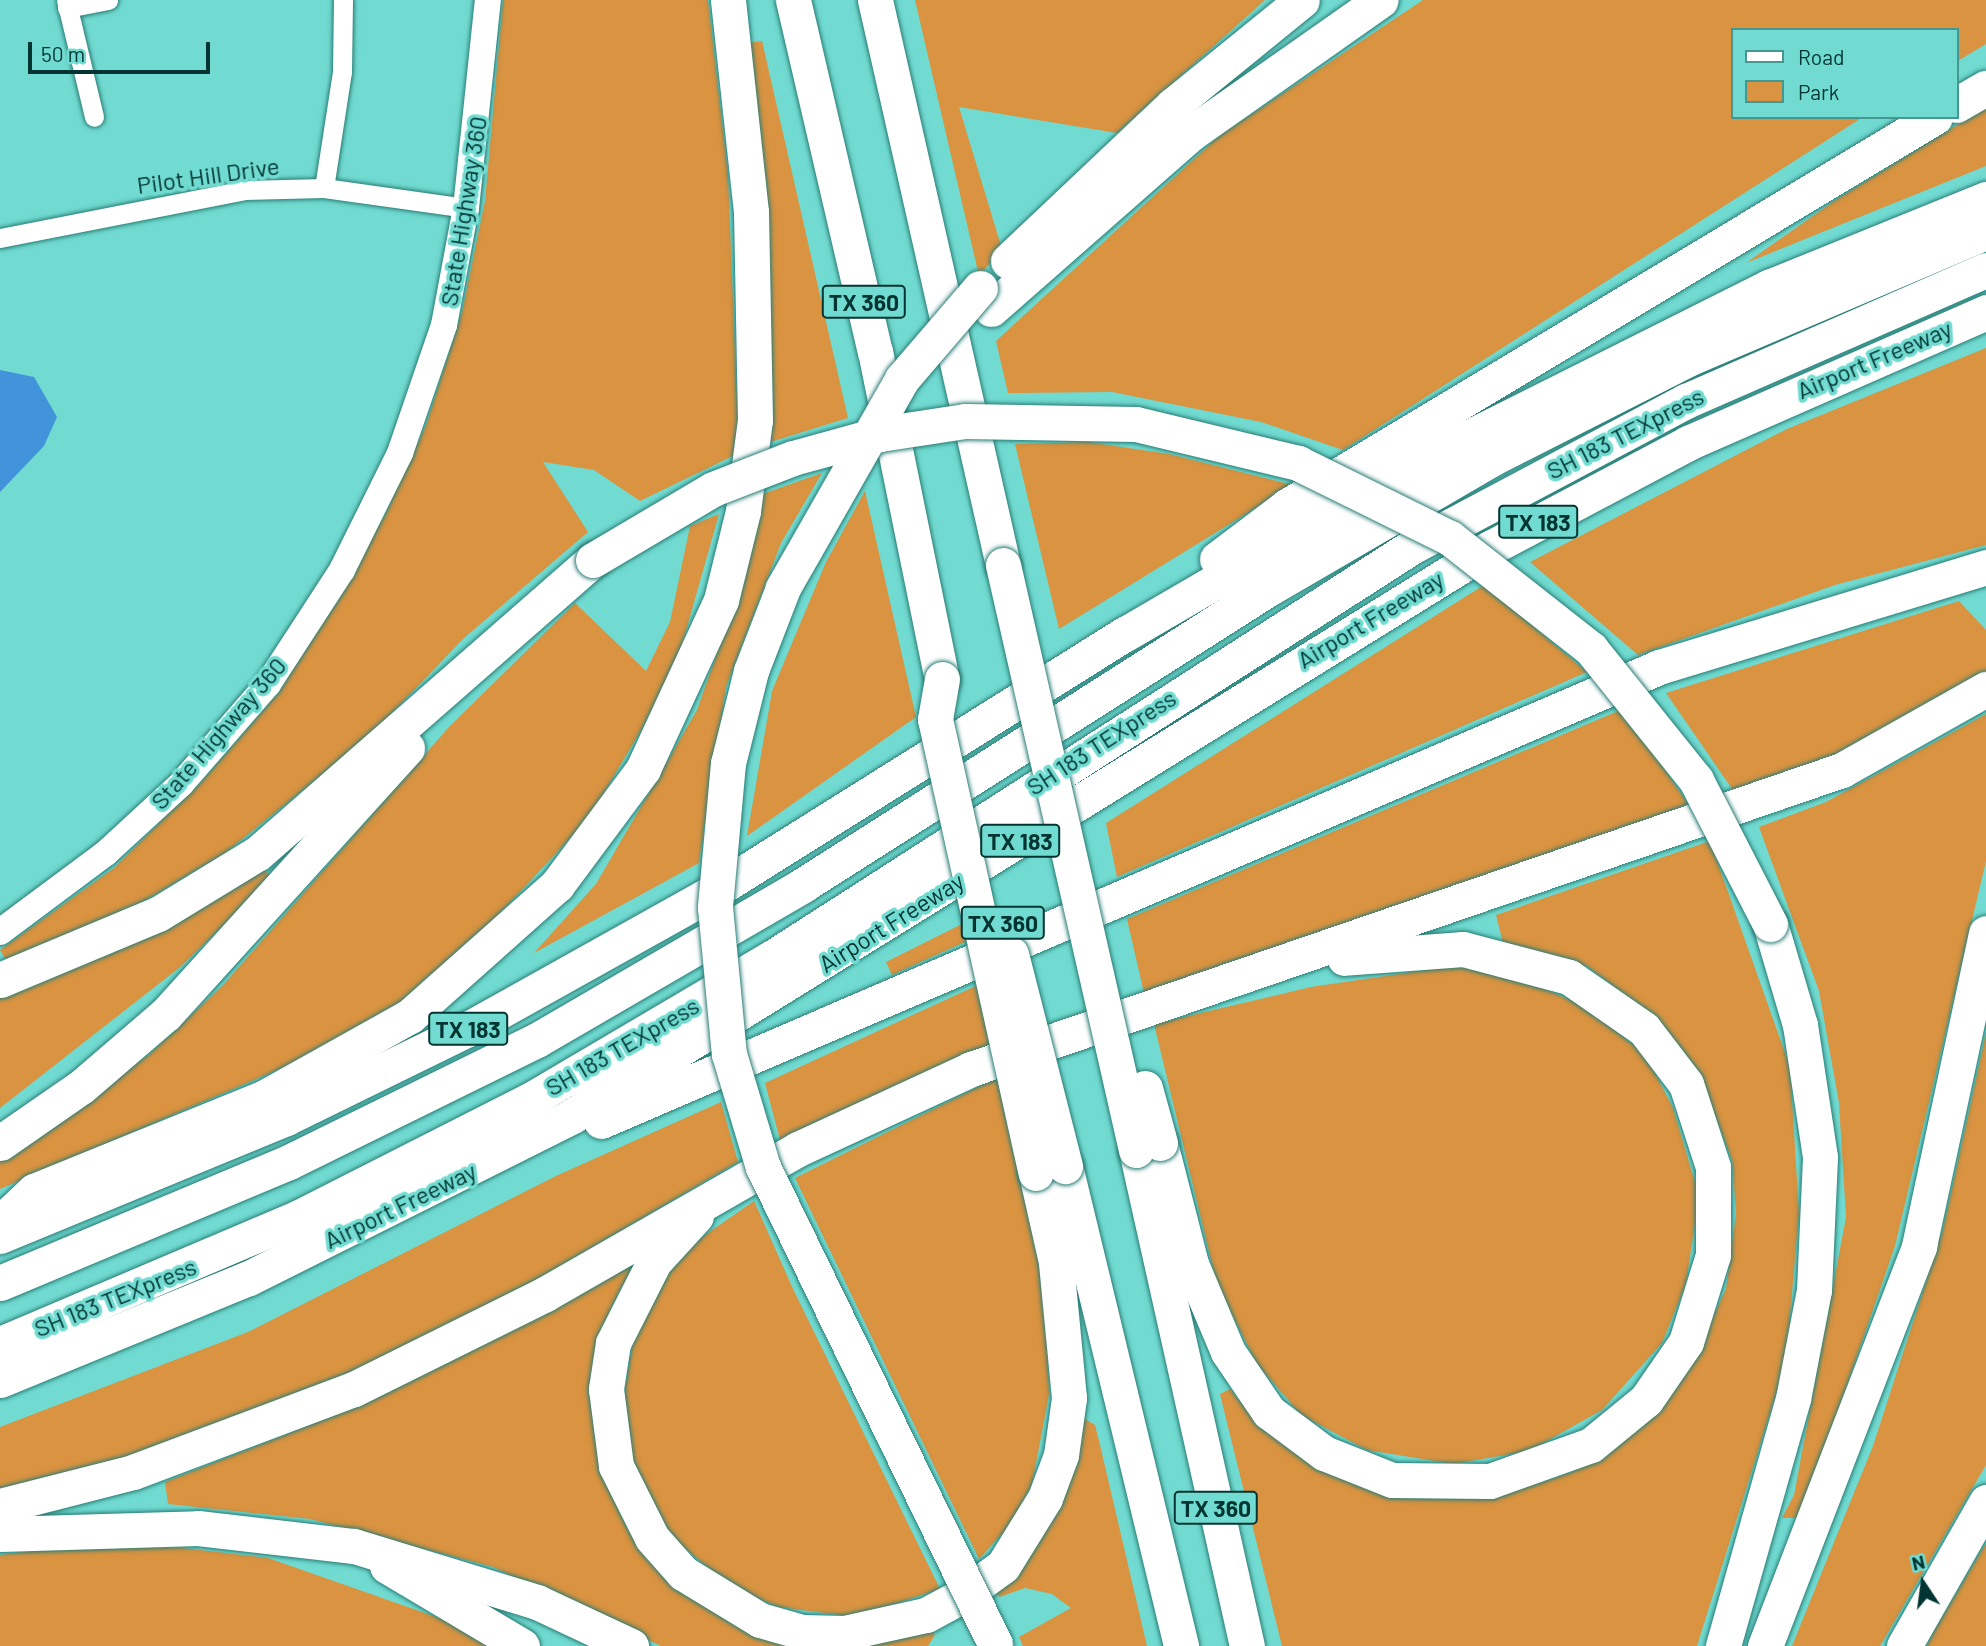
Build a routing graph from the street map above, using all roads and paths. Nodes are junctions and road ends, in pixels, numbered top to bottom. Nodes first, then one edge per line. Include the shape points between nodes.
1 (108, 0) edge
2 (343, 0) edge
3 (488, 0) edge
4 (728, 0) edge
5 (793, 0) edge
6 (875, 0) edge
7 (1302, 0) edge
8 (1381, 0) edge
9 (66, 4) edge
10 (1986, 88) edge
11 (1958, 104) edge
12 (94, 117) dead end
13 (1932, 119) edge
14 (1111, 181) junction
15 (324, 188) junction
16 (1986, 199) edge
17 (466, 208) junction
18 (1986, 232) edge
19 (0, 238) edge
20 (1986, 270) edge
21 (1986, 312) edge
22 (1986, 567) edge
23 (1125, 634) junction
24 (453, 687) junction
25 (1986, 689) edge
26 (41, 905) junction
27 (0, 921) edge
28 (0, 932) edge
29 (1986, 933) edge
30 (1241, 977) junction
31 (0, 980) edge
32 (0, 1143) edge
33 (1148, 1146) junction
34 (1050, 1170) junction
35 (726, 1187) junction
36 (429, 1192) junction
37 (0, 1223) edge
38 (0, 1236) edge
39 (0, 1283) edge
40 (0, 1344) edge
41 (0, 1380) edge
42 (1986, 1502) edge
43 (0, 1506) edge
44 (0, 1534) edge
45 (354, 1546) junction
46 (996, 1645) edge
47 (522, 1646) edge
48 (631, 1646) edge
49 (1181, 1646) edge
50 (1247, 1646) edge
51 (1723, 1646) edge
52 (1765, 1646) edge
53 (1903, 1646) edge

1 - 9 street
2 - 15 street via 342,72
3 - 17 main road, State Highway 360
4 - 37 highway via 751,212 755,420 743,511 720,600 643,769 549,893 410,1016 265,1097 34,1191
5 - 34 highway, TX 360, bridge
6 - 33 highway, TX 360, bridge via 1092,958
7 - 14 highway
8 - 14 highway
9 - 12 street
10 - 11 highway
13 - 23 highway via 1287,506
14 - 46 highway, bridge via 980,288 902,379 782,588 751,671 719,829 720,986 738,1093 763,1167
15 - 17 street, Pilot Hill Drive
15 - 19 street, Pilot Hill Drive via 233,192
16 - 23 highway, TX 183 via 1769,287 1538,399
17 - 26 main road, State Highway 360 via 444,325 400,453 342,570 268,684 181,784
18 - 39 highway, SH 183 TEXpress via 1803,306 1566,419 1343,544 704,945 482,1069 222,1192
20 - 40 highway, SH 183 TEXpress via 1686,401 1413,546 773,957 530,1100 299,1217
21 - 36 highway, Airport Freeway / TX 183 via 1688,443 1490,548 661,1065
22 - 36 highway via 1660,667
23 - 38 highway, TX 183 via 718,889 560,981 286,1118
24 - 31 highway via 229,873 158,914
24 - 32 highway via 418,736 211,969 81,1087
24 - 51 highway, bridge via 593,560 713,489 793,458 880,435 965,421 1136,424 1298,463 1450,538 1591,649 1696,780 1770,924 1800,1025 1820,1157 1814,1290 1793,1399
25 - 30 highway via 1842,770
26 - 27 street
26 - 28 main road, State Highway 360
29 - 52 highway via 1919,1246
30 - 33 highway via 1396,950 1463,948 1569,977 1644,1029 1686,1083 1713,1167 1713,1255 1686,1342 1646,1400 1563,1459 1490,1480 1439,1484 1357,1470 1295,1434 1245,1383 1205,1307
30 - 35 highway via 971,1069
33 - 50 highway, TX 360
34 - 35 highway via 1069,1398 1061,1455 1045,1498 1003,1566 962,1595 926,1615 844,1633 802,1632 760,1620 683,1573 652,1538 616,1466 606,1389 627,1307 654,1262
34 - 49 highway, TX 360
35 - 43 highway via 545,1294 354,1389 134,1472
36 - 41 highway, Airport Freeway / TX 183 via 249,1278
42 - 53 highway
44 - 45 highway via 198,1528
45 - 47 highway
45 - 48 highway via 537,1602

